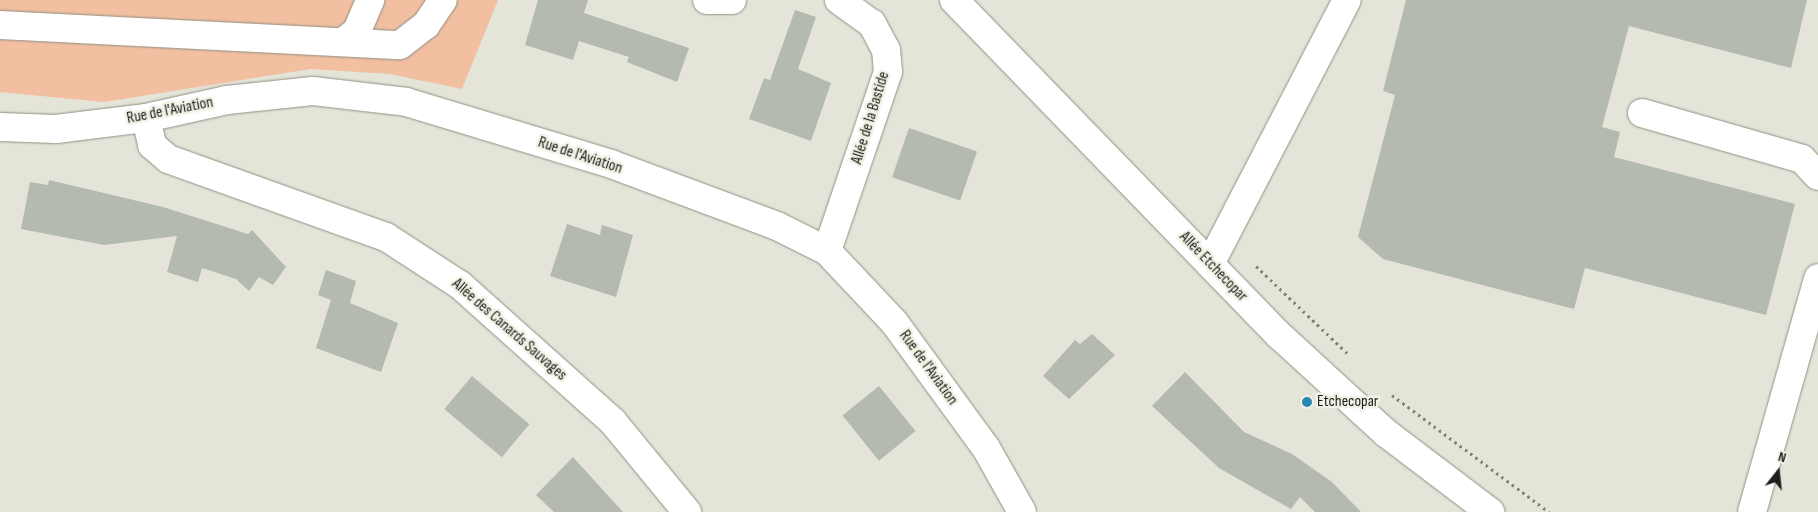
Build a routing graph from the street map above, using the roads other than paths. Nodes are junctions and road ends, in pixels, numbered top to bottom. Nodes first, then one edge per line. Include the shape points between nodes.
1 (370, 0) edge
2 (443, 0) edge
3 (707, 0) edge
4 (732, 0) edge
5 (839, 0) edge
6 (954, 0) edge
7 (1347, 0) edge
8 (0, 25) edge
9 (343, 42) junction
10 (1642, 112) dead end
11 (146, 118) junction
12 (0, 127) edge
13 (1818, 176) edge
14 (827, 251) junction
15 (1210, 264) junction
16 (1818, 278) edge
17 (687, 512) edge
18 (1022, 512) edge
19 (1490, 512) edge
20 (1752, 512) edge

1 - 9 street via 357,31
2 - 9 street via 426,25 400,45
3 - 4 street
5 - 14 street, Allée de la Bastide via 872,24 886,50 888,72
6 - 15 street, Allée Etchecopar
7 - 15 street via 1227,238
8 - 9 street
10 - 13 street via 1802,158
11 - 12 street, Rue de l'Aviation via 56,129
11 - 14 street, Rue de l'Aviation via 227,100 313,91 406,102 611,164 777,226
11 - 17 street, Allée des Canards Sauvages via 152,146 168,159 386,237 460,285 613,422
14 - 18 street, Rue de l'Aviation via 894,322 986,448
15 - 19 street, Allée Etchecopar via 1386,433
16 - 20 street

